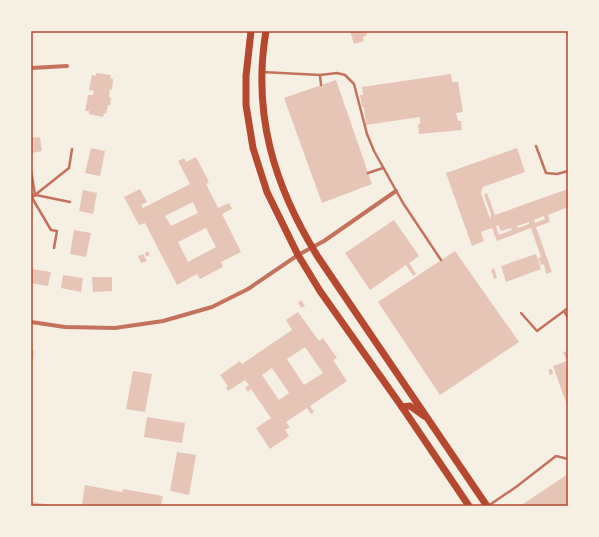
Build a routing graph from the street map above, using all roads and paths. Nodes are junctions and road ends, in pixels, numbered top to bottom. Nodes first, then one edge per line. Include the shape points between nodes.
1 (251, 31) edge
2 (266, 31) edge
3 (567, 31) edge
4 (568, 34) edge
5 (67, 66) dead end
6 (31, 68) edge
7 (262, 72) junction
8 (320, 75) junction
9 (321, 85) dead end
10 (536, 146) dead end
11 (72, 149) dead end
12 (383, 168) junction
13 (31, 170) edge
14 (568, 171) edge
15 (368, 173) dead end
16 (396, 192) junction
17 (32, 196) edge
18 (70, 202) dead end
19 (312, 246) junction
20 (54, 248) dead end
21 (298, 255) junction
22 (441, 260) dead end
23 (568, 308) edge
24 (564, 310) junction
25 (521, 313) dead end
26 (568, 318) edge
27 (31, 322) edge
28 (402, 407) junction
29 (428, 418) junction
30 (568, 460) edge
31 (469, 506) edge
32 (488, 506) edge

1 - 21 main road via 246,105 253,148 266,192
2 - 7 main road
3 - 4 lane
5 - 6 street
7 - 8 lane
7 - 19 main road via 264,116 272,157 291,209
8 - 9 lane
8 - 12 lane via 345,75 354,84 367,134
10 - 14 lane via 546,173
11 - 17 lane via 69,168
12 - 15 lane
12 - 16 lane
13 - 17 lane
16 - 19 street
16 - 22 lane
17 - 18 lane
17 - 20 lane via 51,230 57,231
19 - 21 street
19 - 29 main road
21 - 27 street via 248,289 212,307 180,317 115,328 65,327
21 - 28 main road via 320,291
23 - 24 lane
24 - 25 lane via 537,330
24 - 26 lane
28 - 29 main road via 410,406
28 - 31 main road
29 - 32 main road
30 - 32 lane via 556,456

